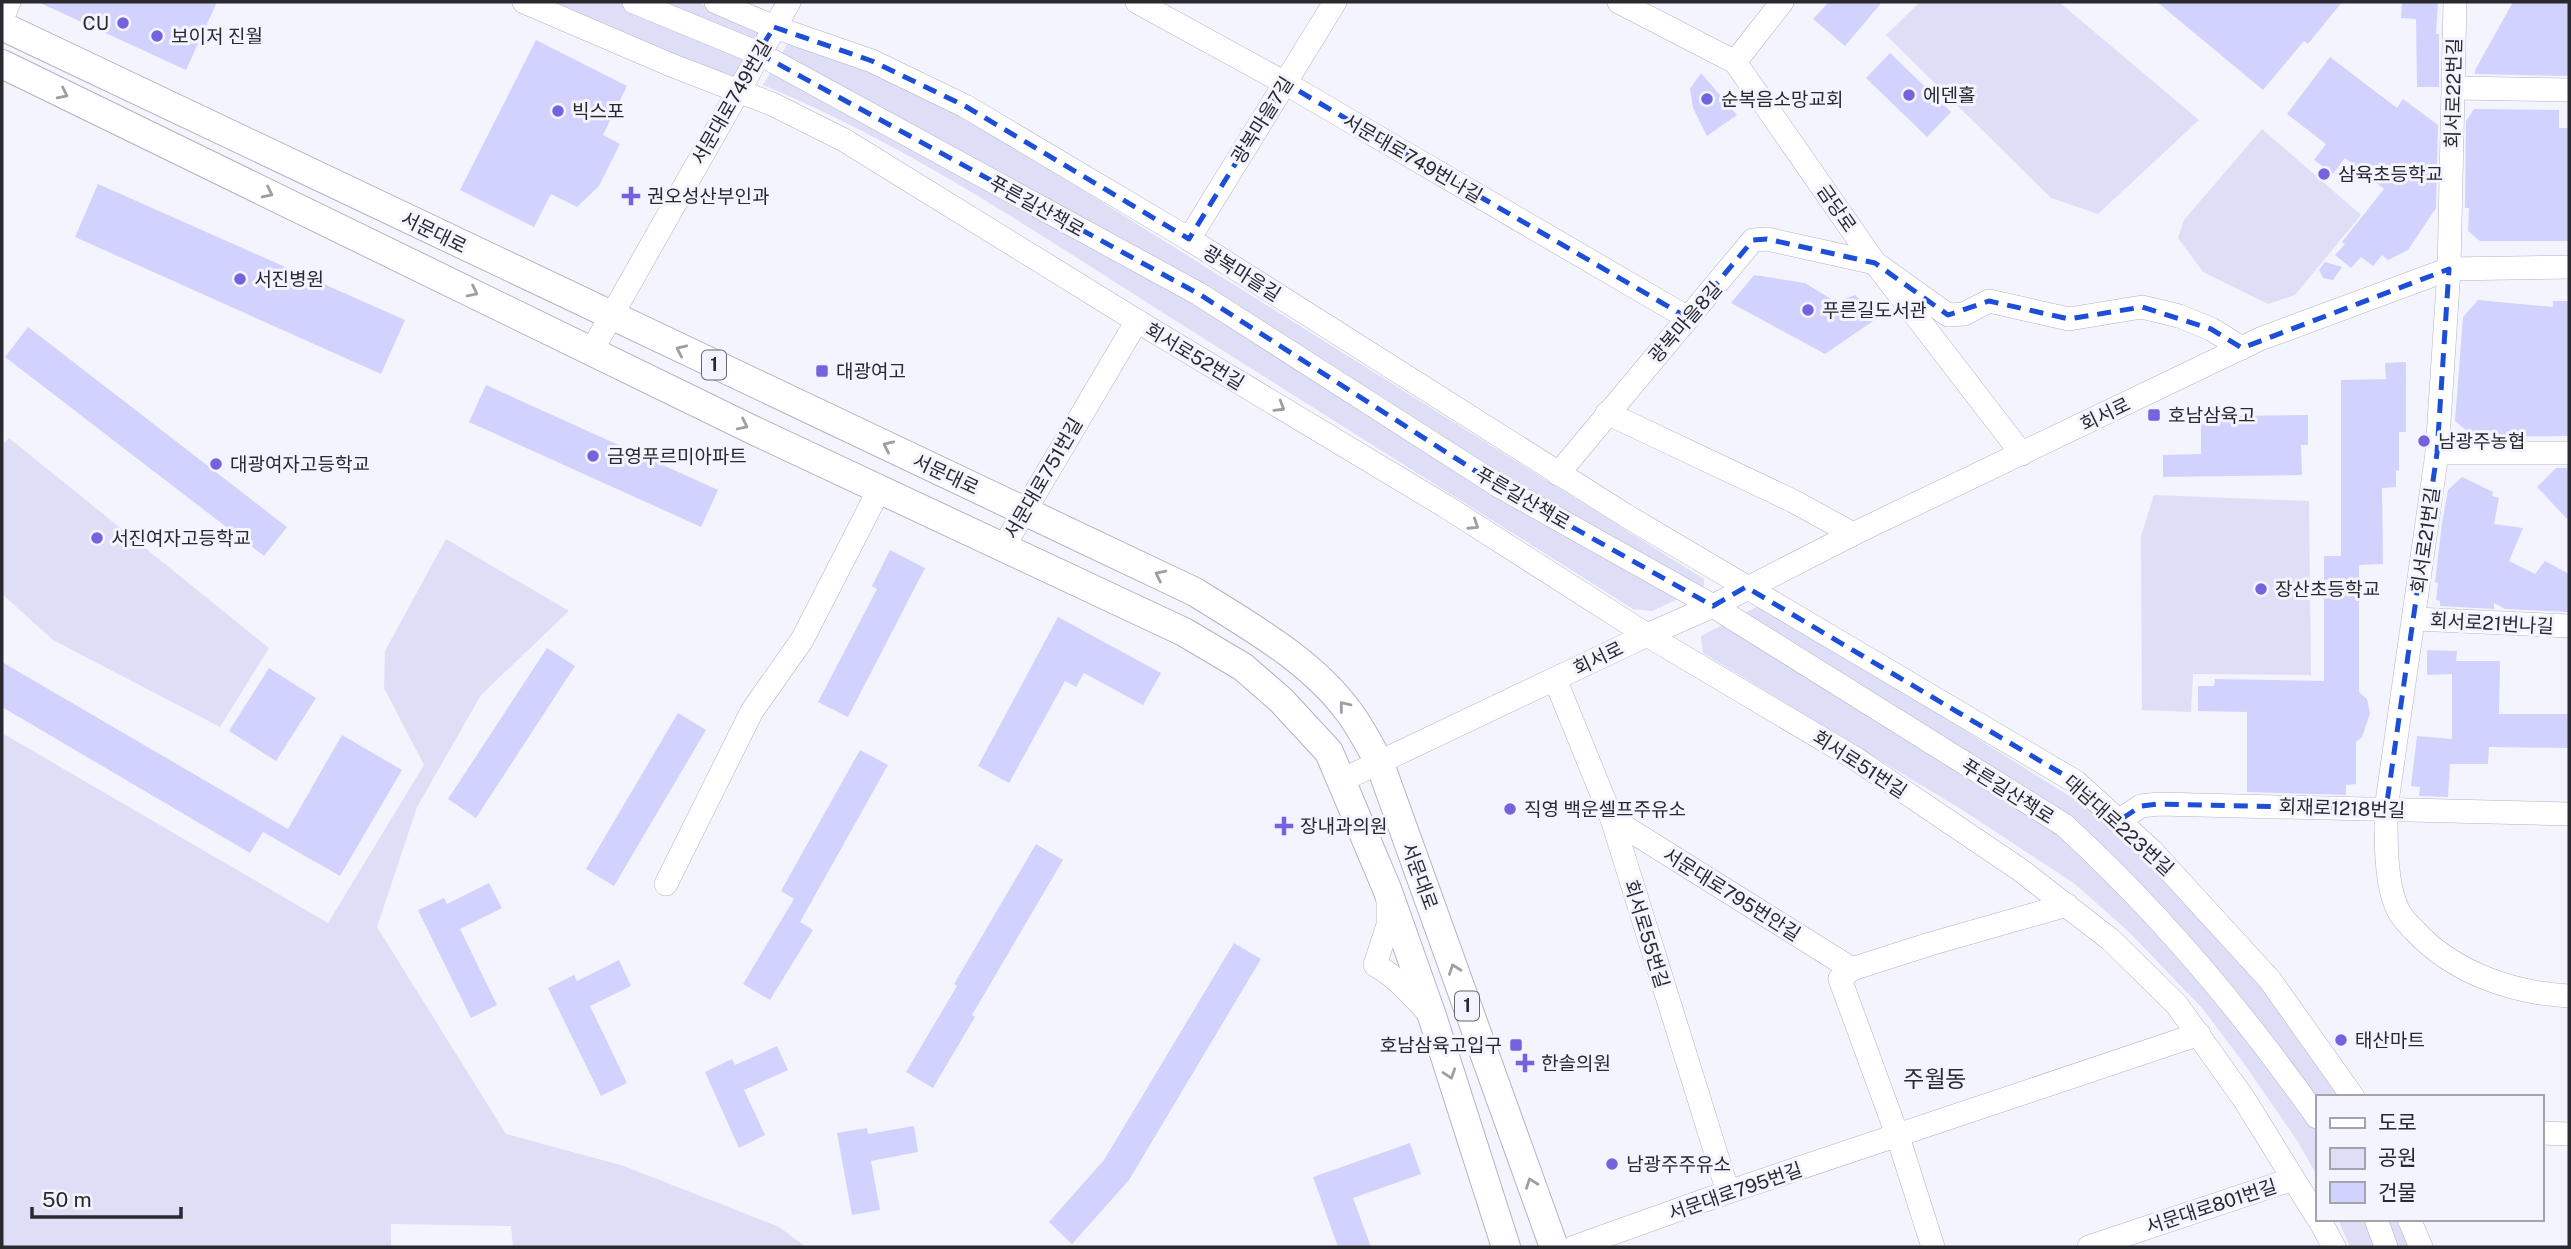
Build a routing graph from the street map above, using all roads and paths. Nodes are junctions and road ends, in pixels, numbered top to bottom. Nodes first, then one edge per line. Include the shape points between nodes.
1 (9, 2) edge
2 (524, 2) edge
3 (634, 2) edge
4 (716, 2) edge
5 (789, 2) edge
6 (1137, 2) edge
7 (1335, 2) edge
8 (1619, 2) edge
9 (1782, 2) edge
10 (2455, 2) edge
11 (2, 19) edge
12 (2, 26) edge
13 (774, 27) junction
14 (758, 53) junction
15 (1735, 62) junction
16 (2, 64) edge
17 (1285, 83) junction
18 (2455, 88) junction
19 (737, 90) junction
20 (2569, 90) edge
21 (1189, 239) junction
22 (1875, 263) junction
23 (2569, 267) edge
24 (2449, 269) junction
25 (611, 317) junction
26 (1688, 318) junction
27 (1137, 321) junction
28 (2242, 348) junction
29 (592, 350) junction
30 (1608, 413) junction
31 (2437, 453) junction
32 (2569, 453) edge
33 (2022, 454) junction
34 (1558, 474) junction
35 (880, 488) junction
36 (1025, 510) junction
37 (1853, 534) junction
38 (1004, 546) junction
39 (1746, 587) junction
40 (1713, 606) junction
41 (2415, 619) junction
42 (2569, 626) edge
43 (1647, 635) junction
44 (1555, 679) junction
45 (1380, 764) junction
46 (1342, 780) junction
47 (2386, 809) junction
48 (2569, 814) edge
49 (1612, 819) junction
50 (2120, 820) junction
51 (666, 884) dead end
52 (2067, 905) junction
53 (1852, 969) junction
54 (2569, 996) edge
55 (2199, 1034) junction
56 (2352, 1095) edge
57 (2316, 1116) edge
58 (2543, 1133) edge
59 (2569, 1134) edge
60 (1898, 1137) junction
61 (2293, 1180) junction
62 (1728, 1192) junction
63 (2316, 1215) edge
64 (2320, 1221) edge
65 (2377, 1221) edge
66 (2410, 1221) edge
67 (1506, 1247) edge
68 (1554, 1247) edge
69 (1574, 1247) edge
70 (1934, 1247) edge
71 (2089, 1247) edge
72 (2334, 1247) edge
73 (2386, 1247) edge
74 (2421, 1247) edge

1 - 11 street
2 - 19 street, 회서로52번길
3 - 14 street, 푸른길산책로
4 - 13 street, 광복마을길
5 - 13 street, 서문대로749번길
6 - 17 street, 서문대로749번나길
7 - 17 street, 광복마을7길
8 - 15 street, 금당로
9 - 15 street
10 - 18 street, 회서로22번길
12 - 25 main road, 서문대로 / 1
13 - 14 street, 서문대로749번길
13 - 21 street, 광복마을길 via 853,53 965,106
14 - 19 street, 서문대로749번길
14 - 40 street, 푸른길산책로 via 1199,294 1499,486
15 - 22 street, 금당로
16 -> 29 main road, 서문대로 / 1
17 - 21 street, 광복마을7길
17 - 26 street, 서문대로749번나길
18 - 20 street
18 - 24 street, 회서로22번길
19 - 25 street, 서문대로749번길
19 - 27 street, 회서로52번길 via 854,146
21 - 34 street, 광복마을길
22 - 26 street, 광복마을8길 via 1753,240
22 - 28 street via 1948,315 1964,314 1989,301 2069,319 2142,307 2211,328
22 - 33 street, 금당로
23 - 24 street, 회서로
24 - 28 street, 회서로
24 - 31 street, 회서로21번길
25 - 29 street, 서문대로749번길
36 -> 25 main road, 서문대로 / 1
26 - 30 street, 광복마을8길
27 - 36 street, 서문대로751번길
27 -> 43 street, 회서로52번길 via 1445,506
28 - 33 street, 회서로
29 -> 35 main road, 서문대로 / 1
30 - 34 street, 광복마을8길
30 - 37 street
31 - 32 street
31 - 41 street, 회서로21번길
33 - 37 street, 회서로
34 - 39 street, 광복마을길
35 - 38 main road, 서문대로 / 1
35 - 51 street via 802,640 752,710
36 - 38 street, 서문대로751번길
45 -> 36 main road, 서문대로 / 1 via 1349,712 1264,636 1195,592
37 - 39 street, 회서로
38 - 46 main road, 서문대로 / 1 via 1184,632 1243,667 1329,752
39 - 40 street, 회서로
39 - 50 street, 대남대로223번길 via 2076,782
40 - 43 street, 회서로
40 - 57 street, 푸른길산책로 via 2064,825 2168,930 2272,1053
41 - 42 street, 회서로21번나길
41 - 47 street, 회서로21번길
43 - 44 street, 회서로
43 - 52 street, 회서로51번길 via 1856,759
44 - 45 street, 회서로
44 - 49 street, 회서로55번길
45 - 46 street, 회서로
68 -> 45 main road, 서문대로 / 1
46 -> 67 main road, 서문대로 / 1 via 1432,1016
47 - 48 street, 회재로1218번길
47 - 50 street, 회재로1218번길 via 2159,804 2141,806
47 - 54 street, 회서로21번길 via 2387,859 2397,909 2424,940 2480,977
49 - 53 street, 서문대로795번안길
49 - 62 street, 회서로55번길
50 - 56 street, 대남대로223번길 via 2270,980
52 - 53 street
52 - 55 street, 회서로51번길 via 2135,961
53 - 60 street via 1840,979
55 - 60 street, 서문대로795번길
55 - 61 street, 회서로51번길
58 - 59 street
60 - 62 street, 서문대로795번길
60 - 70 street
61 - 63 street, 회서로51번길
61 - 71 street, 서문대로801번길
62 - 69 street, 서문대로795번길
64 - 72 street, 회서로51번길
65 - 73 street
66 - 74 street

